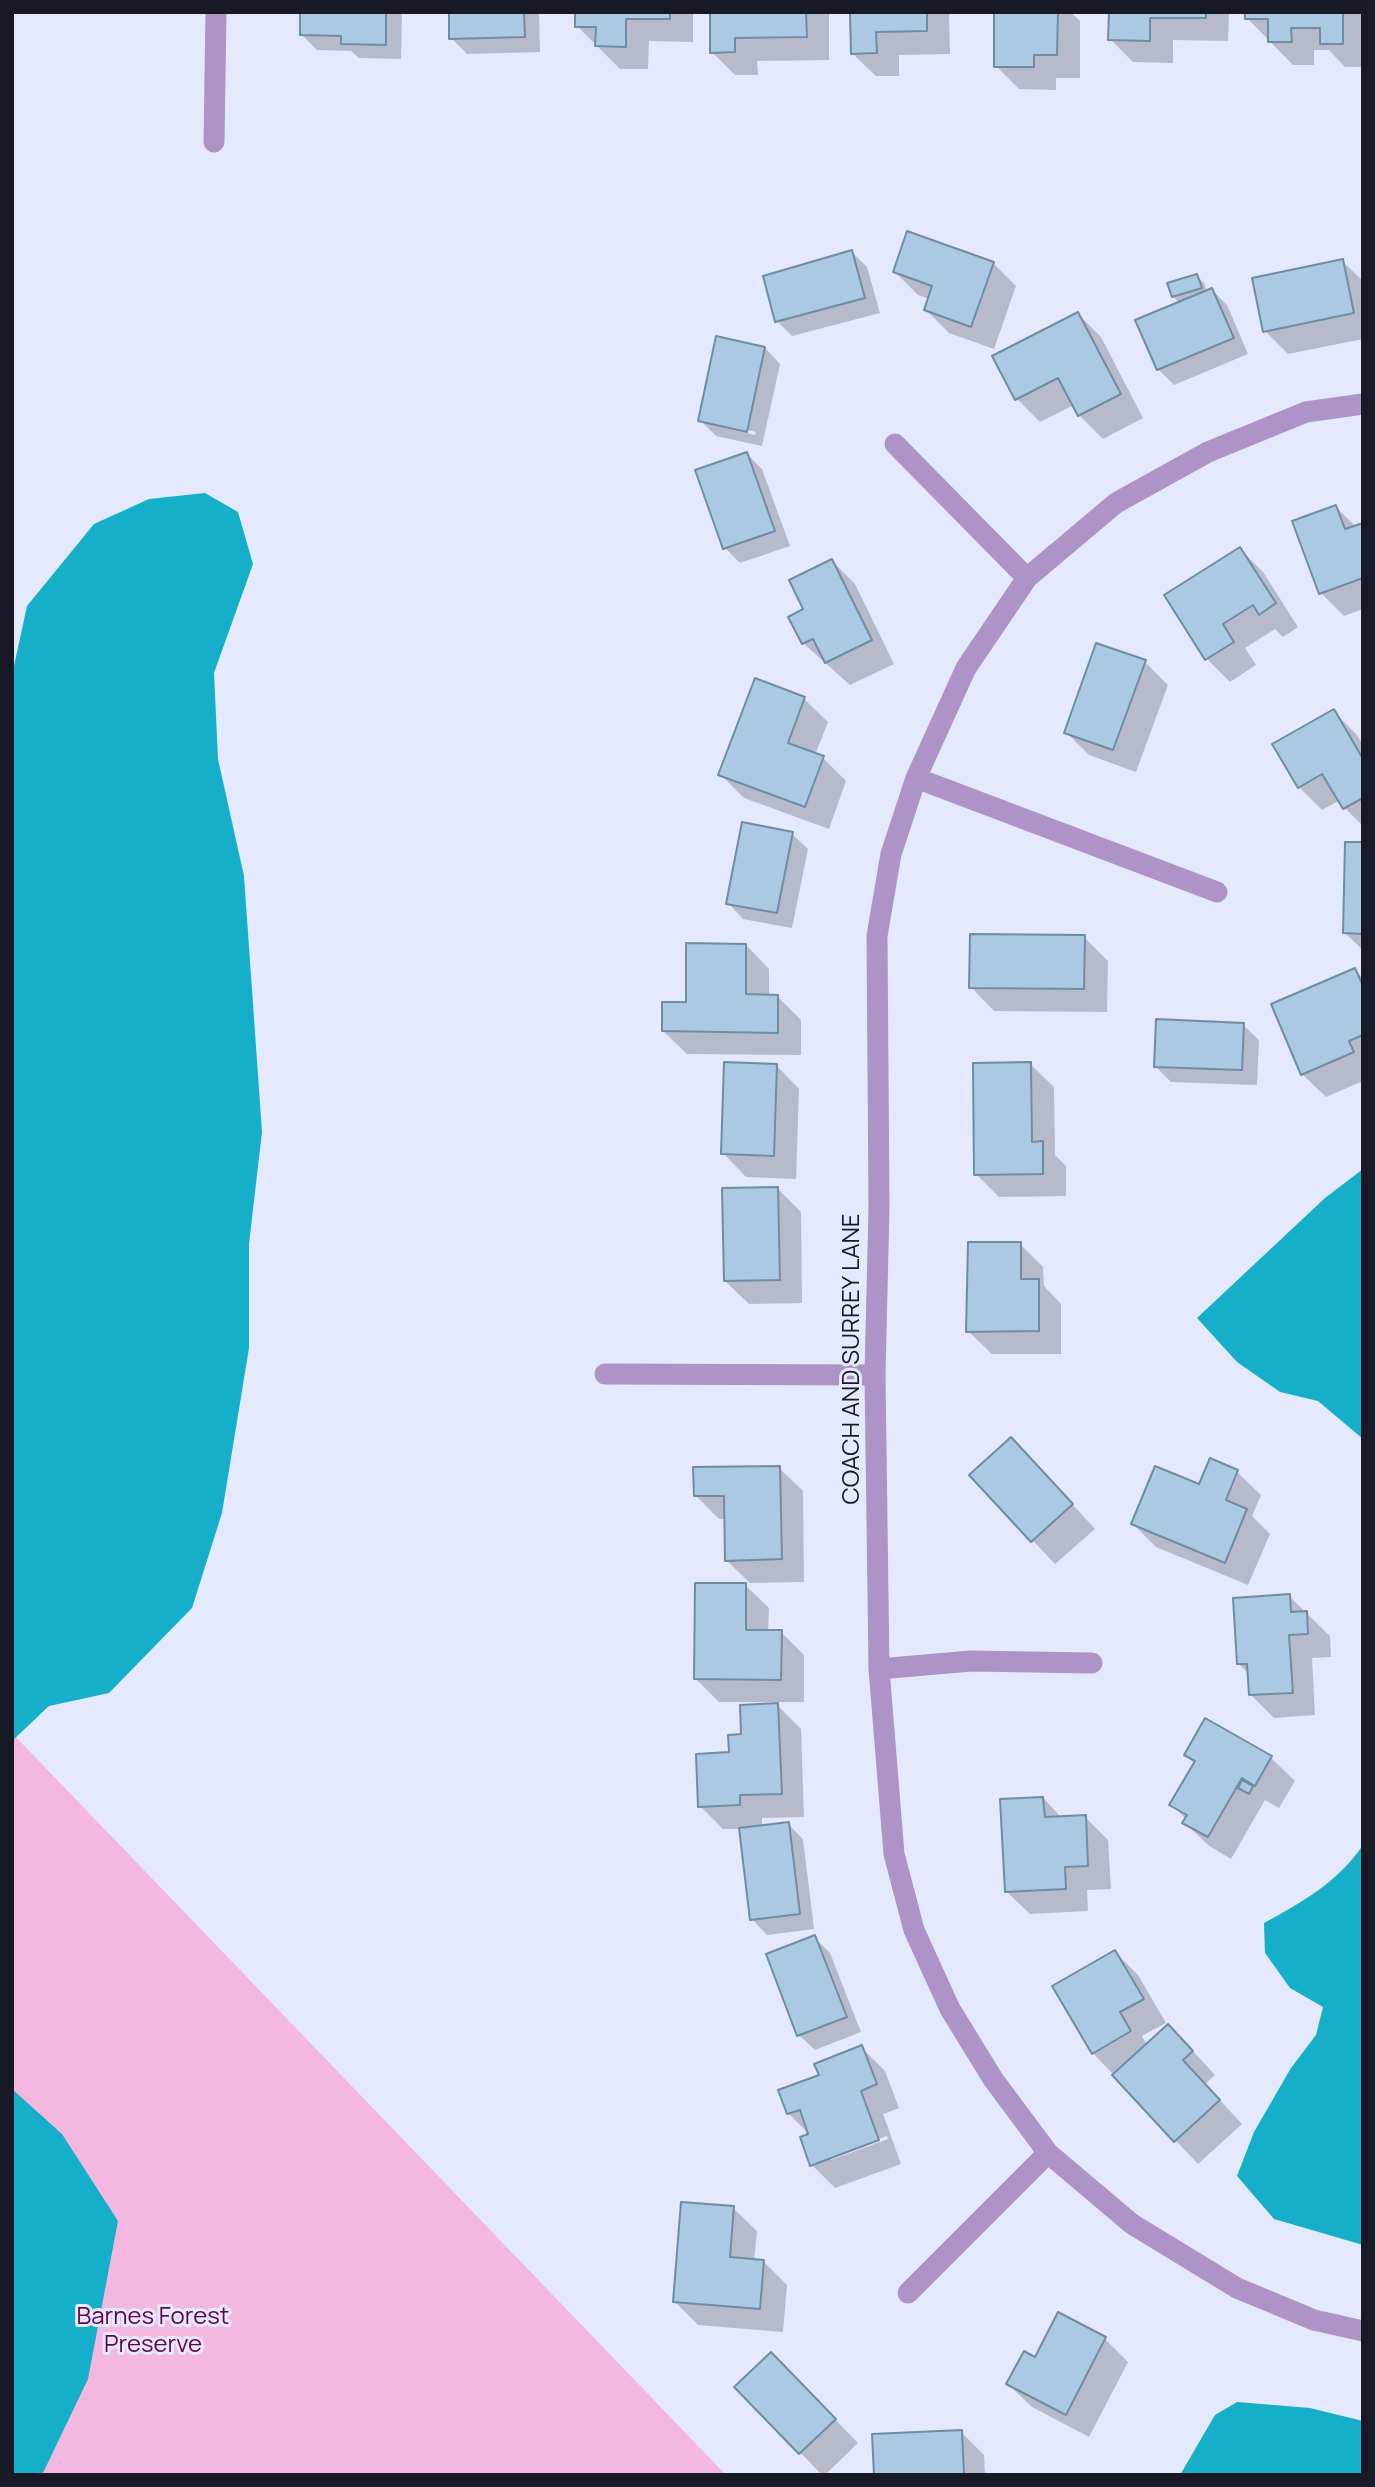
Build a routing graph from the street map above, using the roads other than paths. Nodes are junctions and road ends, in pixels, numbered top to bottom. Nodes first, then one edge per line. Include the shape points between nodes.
1 (216, 12) edge
2 (214, 142) dead end
3 (1363, 404) edge
4 (895, 443) dead end
5 (1027, 578) junction
6 (916, 778) junction
7 (1217, 892) dead end
8 (605, 1374) dead end
9 (875, 1376) junction
10 (1092, 1663) dead end
11 (879, 1669) junction
12 (1048, 2153) junction
13 (908, 2293) dead end
14 (1363, 2331) edge

1 - 2 street
3 - 5 street, COACH AND SURREY LANE via 1306,412 1208,452 1116,502
4 - 5 street
5 - 6 street, COACH AND SURREY LANE via 966,668
6 - 7 street
6 - 9 street, COACH AND SURREY LANE via 891,854 877,936
8 - 9 street
9 - 11 street, COACH AND SURREY LANE
10 - 11 street via 971,1661
11 - 12 street, COACH AND SURREY LANE via 894,1854 914,1930 950,2009 993,2079
12 - 13 street
12 - 14 street, COACH AND SURREY LANE via 1132,2224 1237,2288 1314,2320

